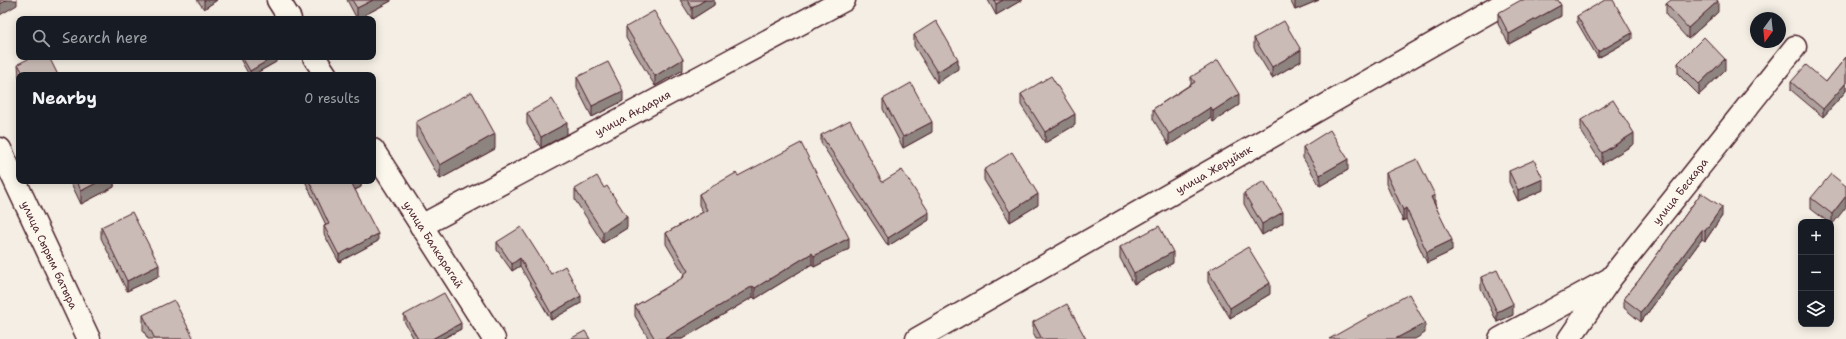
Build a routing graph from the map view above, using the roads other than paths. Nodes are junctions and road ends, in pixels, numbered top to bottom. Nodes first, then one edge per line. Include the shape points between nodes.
1 (278, 0) edge
2 (844, 0) edge
3 (1510, 0) edge
4 (288, 16) edge
5 (1794, 47) dead end
6 (316, 60) edge
7 (324, 72) edge
8 (0, 149) edge
9 (376, 155) edge
10 (16, 183) edge
11 (16, 184) edge
12 (421, 226) junction
13 (1612, 278) junction
14 (89, 339) edge
15 (494, 339) edge
16 (917, 339) edge
17 (1500, 339) edge
18 (1569, 339) edge

1 - 4 street
2 - 12 street, улица Акдария
3 - 16 street, улица Жеруйык
5 - 13 street, улица Бескара
6 - 7 street
8 - 10 street, улица Сырым батыра
9 - 12 street, улица Балкарагай
11 - 14 street, улица Сырым батыра
12 - 15 street, улица Балкарагай
13 - 17 street
13 - 18 street, улица Бескара

